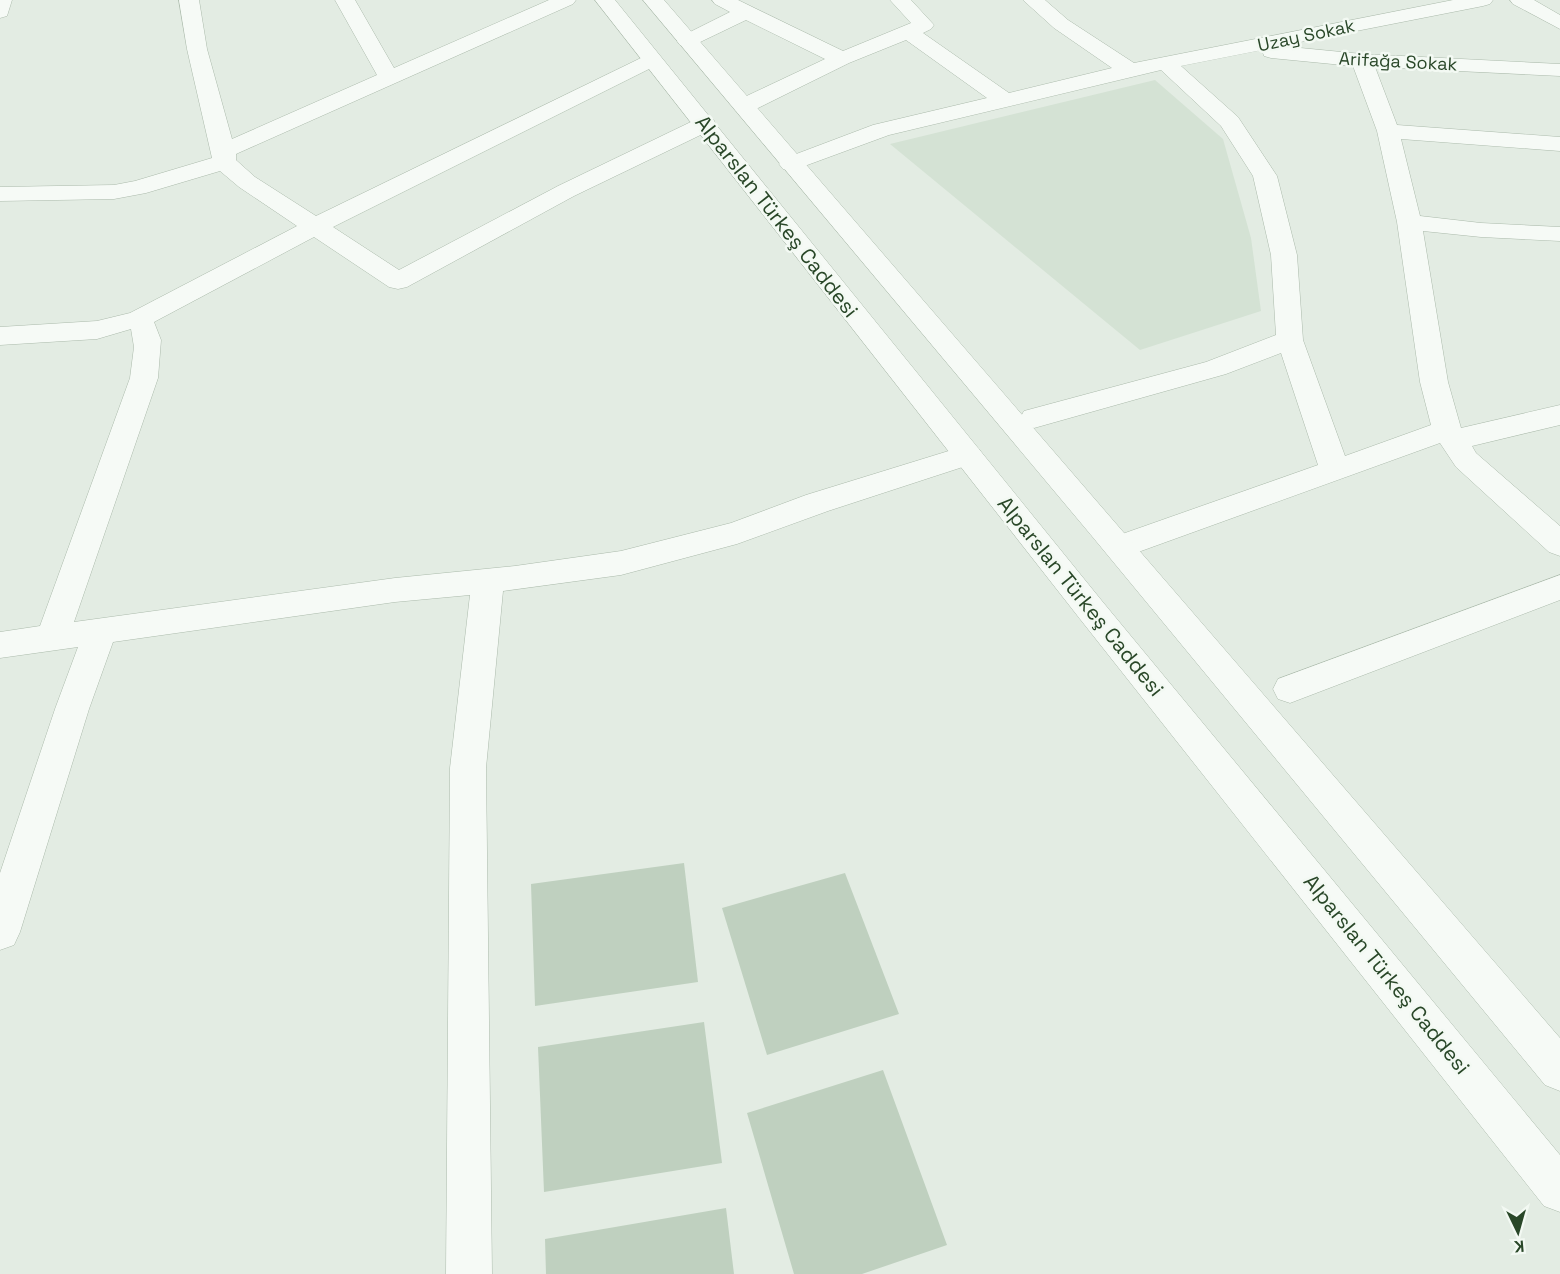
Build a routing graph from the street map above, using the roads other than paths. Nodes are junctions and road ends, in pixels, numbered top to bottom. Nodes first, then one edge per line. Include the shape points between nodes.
1 (189, 0) edge
2 (345, 0) edge
3 (566, 0) edge
4 (605, 0) edge
5 (653, 0) edge
6 (722, 0) edge
7 (900, 0) edge
8 (1033, 0) edge
9 (1483, 0) edge
10 (1520, 0) edge
11 (1346, 5) dead end
12 (746, 12) junction
13 (1368, 22) junction
14 (1560, 23) edge
15 (906, 31) junction
16 (687, 41) junction
17 (1237, 49) junction
18 (842, 58) junction
19 (652, 60) junction
20 (1362, 60) junction
21 (1165, 63) junction
22 (1130, 70) junction
23 (1560, 70) edge
24 (390, 78) junction
25 (1006, 101) junction
26 (744, 106) junction
27 (705, 124) junction
28 (1388, 131) junction
29 (1560, 144) edge
30 (224, 157) junction
31 (791, 164) junction
32 (0, 194) edge
33 (1409, 222) junction
34 (314, 227) junction
35 (1560, 234) edge
36 (139, 319) junction
37 (0, 336) edge
38 (1290, 340) junction
39 (1560, 415) edge
40 (1034, 418) dead end
41 (1450, 435) junction
42 (968, 455) junction
43 (1335, 470) junction
44 (1560, 544) edge
45 (1119, 548) junction
46 (488, 581) junction
47 (1560, 588) edge
48 (101, 631) junction
49 (52, 638) junction
50 (0, 645) edge
51 (1290, 689) dead end
52 (0, 932) edge
53 (1558, 1064) edge
54 (1560, 1190) edge
55 (469, 1274) edge

1 - 30 street
2 - 24 street
3 - 24 street
4 - 19 street, Alparslan Türkeş Caddesi
5 - 16 street, Alparslan Türkeş Caddesi
6 - 12 street
7 - 15 street via 924,25
8 - 22 street via 1061,24
9 - 13 street, Uzay Sokak
10 - 14 street
11 - 13 street
12 - 16 street
12 - 18 street
13 - 17 street, Uzay Sokak
15 - 18 street
15 - 25 street
16 - 26 street, Alparslan Türkeş Caddesi
17 - 20 street, Arifağa Sokak
17 - 21 street, Uzay Sokak
18 - 26 street
19 - 27 street, Alparslan Türkeş Caddesi
19 - 34 street
20 - 23 street, Arifağa Sokak
20 - 28 street
21 - 22 street, Uzay Sokak
21 - 38 street via 1230,122 1265,176 1284,255
22 - 25 street, Uzay Sokak
24 - 30 street
25 - 31 street, Uzay Sokak via 881,130
26 - 31 street, Alparslan Türkeş Caddesi
27 - 34 street via 566,190 398,281
27 - 42 street, Alparslan Türkeş Caddesi
28 - 29 street
28 - 33 street
30 - 32 street via 138,188 114,192
30 - 34 street via 247,182
31 - 45 street, Alparslan Türkeş Caddesi
33 - 35 street
33 - 41 street via 1434,382
34 - 36 street
36 - 37 street via 97,330
36 - 49 street via 149,338 144,378
38 - 40 street via 1216,368
38 - 43 street
39 - 41 street
41 - 43 street
41 - 44 street via 1466,460
42 - 46 street via 737,533 621,563
42 - 54 street, Alparslan Türkeş Caddesi
43 - 45 street
45 - 53 street, Alparslan Türkeş Caddesi
46 - 48 street
46 - 55 street via 468,768
47 - 51 street
48 - 49 street
48 - 52 street
49 - 50 street

